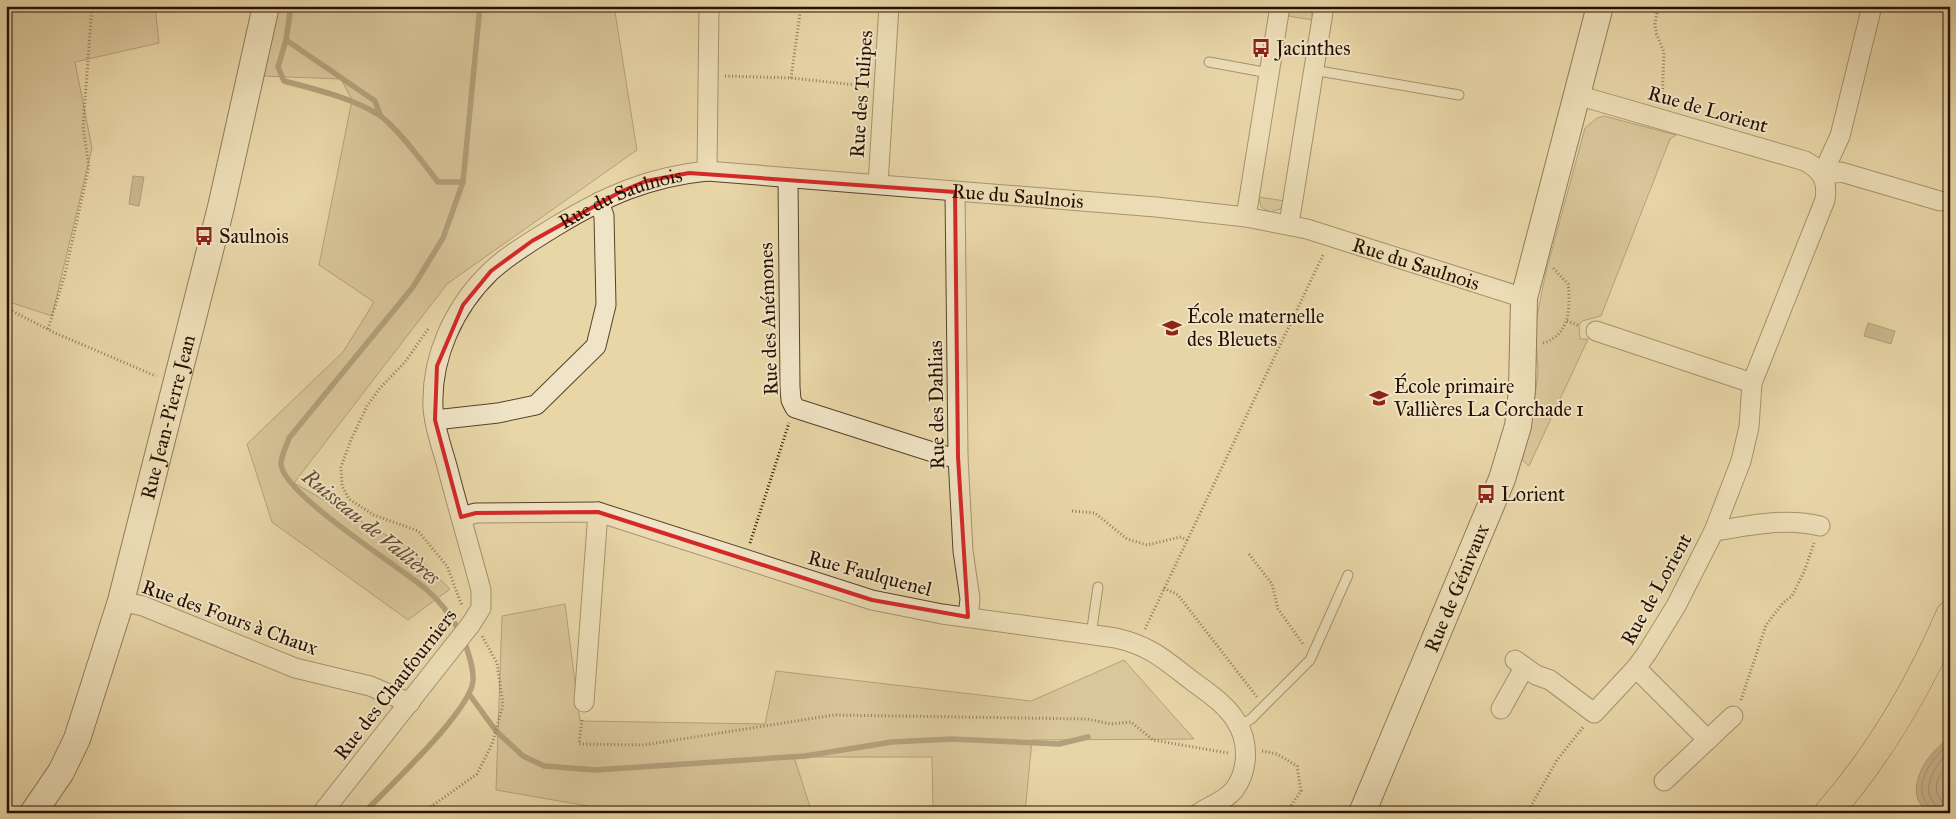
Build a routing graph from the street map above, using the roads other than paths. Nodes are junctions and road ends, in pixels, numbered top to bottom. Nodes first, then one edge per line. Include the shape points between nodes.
1 (266, 6) edge
2 (709, 6) edge
3 (890, 6) edge
4 (1280, 6) edge
5 (1324, 6) edge
6 (1600, 6) edge
7 (1872, 6) edge
8 (1209, 62) dead end
9 (1313, 70) junction
10 (1269, 73) junction
11 (1459, 95) dead end
12 (1577, 95) junction
13 (707, 171) junction
14 (1822, 175) junction
15 (788, 178) junction
16 (878, 184) junction
17 (955, 192) junction
18 (599, 202) junction
19 (1940, 202) dead end
20 (1246, 217) junction
21 (1289, 224) junction
22 (1524, 298) junction
23 (1596, 331) dead end
24 (1752, 382) junction
25 (435, 420) junction
26 (958, 457) junction
27 (598, 512) junction
28 (461, 517) junction
29 (1820, 526) road end
30 (1714, 532) junction
31 (1348, 575) dead end
32 (1098, 587) dead end
33 (120, 601) junction
34 (1950, 615) edge
35 (968, 617) junction
36 (1091, 635) junction
37 (1636, 668) junction
38 (584, 702) road end
39 (410, 703) junction
40 (1501, 708) dead end
41 (1733, 716) road end
42 (1239, 726) junction
43 (1708, 740) junction
44 (1664, 781) dead end
45 (33, 813) edge
46 (322, 813) edge
47 (1199, 813) edge
48 (1362, 813) edge
49 (1828, 813) edge

1 - 33 street, Rue Jean-Pierre Jean via 221,207
2 - 13 street
3 - 16 street, Rue des Tulipes
4 - 10 street
5 - 9 street
6 - 12 street
7 - 14 street via 1840,136
8 - 10 lane
9 - 11 lane
9 - 21 street
10 - 20 street
12 - 14 street, Rue de Lorient via 1805,161
12 - 22 street
13 - 15 street, Rue du Saulnois
13 - 18 street, Rue du Saulnois via 646,181
14 - 19 street via 1841,172
14 - 24 street, Rue de Lorient via 1827,186 1825,200
15 - 16 street, Rue du Saulnois
15 - 26 street, Rue des Anémones via 790,388 795,408 945,456
16 - 17 street, Rue du Saulnois
17 - 20 street, Rue du Saulnois
17 - 26 street, Rue des Dahlias
18 - 25 street, Rue du Saulnois via 532,241 491,271 463,305 451,325 437,366
18 - 25 street via 604,216 606,304 596,346 536,405
20 - 21 street, Rue du Saulnois
21 - 22 street, Rue du Saulnois
22 - 48 street, Rue de Génivaux via 1518,426 1502,479
23 - 24 street
24 - 30 street, Rue de Lorient via 1750,427 1741,461
25 - 28 street, Rue du Saulnois
26 - 35 street, Rue des Dahlias via 963,551 970,599
27 - 28 street, Rue Faulquenel via 476,513
27 - 35 street, Rue Faulquenel via 872,600
27 - 38 street
28 - 39 street, Rue des Chaufourniers via 481,590 481,608
29 - 30 street, Rue de Lorient via 1783,521
30 - 37 street, Rue de Lorient via 1676,606
31 - 42 lane via 1310,660 1252,719
32 - 36 lane
33 - 39 street, Rue des Fours à Chaux via 142,606 295,668 370,686
33 - 45 street, Rue Jean-Pierre Jean via 77,739 61,772
34 - 49 highway via 1913,691 1866,764
35 - 36 street, Rue Faulquenel
36 - 42 street, Rue Faulquenel via 1138,643 1155,652 1222,704
37 - 40 street, Rue de Lorient via 1594,713 1550,680 1536,676 1520,664
37 - 43 street, Rue de Lorient
39 - 46 street, Rue des Chaufourniers
41 - 43 street
42 - 47 street via 1246,751 1240,779 1233,790
43 - 44 street

